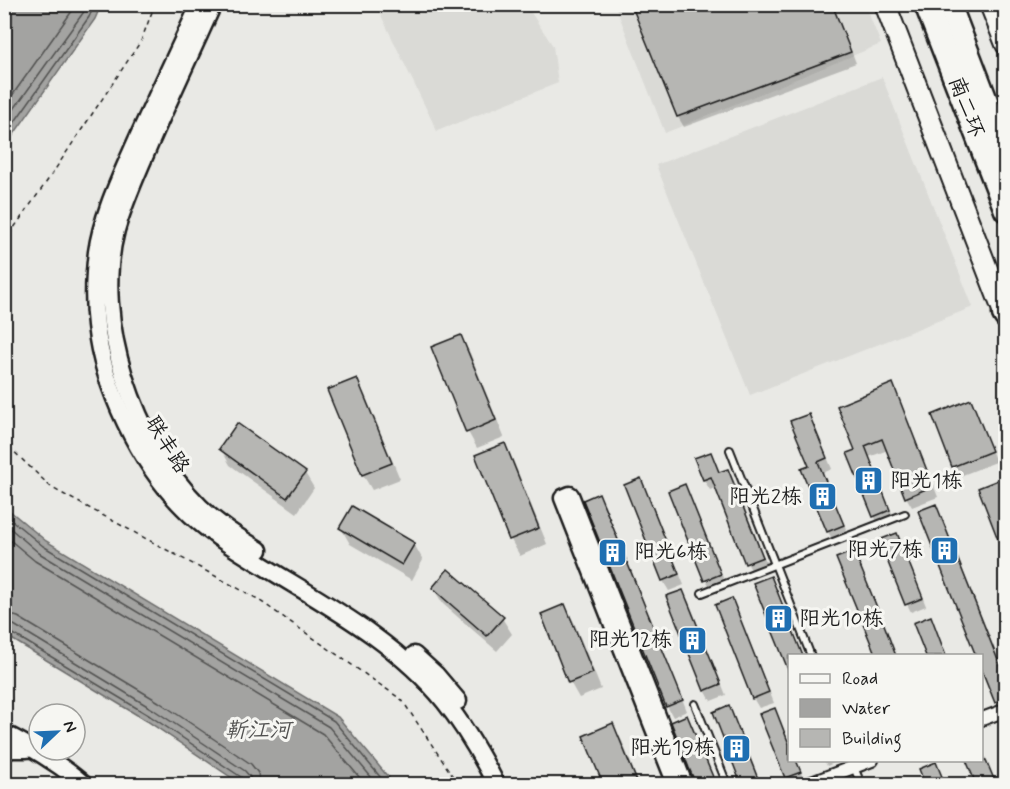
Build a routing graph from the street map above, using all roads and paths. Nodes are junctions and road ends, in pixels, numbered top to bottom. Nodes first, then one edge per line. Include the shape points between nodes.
1 (155, 4) edge
2 (200, 4) edge
3 (213, 4) edge
4 (885, 4) edge
5 (926, 4) edge
6 (948, 4) edge
7 (990, 4) edge
8 (1005, 41) edge
9 (1005, 153) edge
10 (1005, 210) edge
11 (4, 242) edge
12 (1005, 316) edge
13 (4, 439) edge
14 (730, 450) dead end
15 (905, 514) dead end
16 (775, 564) junction
17 (702, 593) dead end
18 (810, 654) edge
19 (695, 704) dead end
20 (1005, 710) edge
21 (983, 718) edge
22 (5, 740) edge
23 (853, 764) edge
24 (77, 784) edge
25 (83, 784) edge
26 (458, 784) edge
27 (496, 784) edge
28 (508, 784) edge
29 (676, 784) edge
30 (684, 784) edge
31 (727, 784) edge
32 (809, 784) edge
33 (861, 784) edge

1 - 11 path via 141,41
2 - 27 main road, 联丰路 via 119,182 97,251 96,326 111,390 149,464 182,506 226,543 378,639 412,668 458,719
3 - 28 main road, 联丰路 via 133,183 111,256 111,319 137,412 164,462 200,507 243,540 390,635 436,675 468,715
4 - 12 main road
5 - 10 highway, 南二环
6 - 9 highway, 南二环
7 - 8 main road
13 - 26 path via 52,488 256,598 402,700
14 - 16 lane
15 - 16 lane
16 - 17 lane
16 - 18 lane
19 - 31 lane
20 - 21 street
22 - 24 main road via 44,759
22 - 25 main road via 51,759
23 - 32 street
23 - 33 lane
29 - 30 main road via 563,498 570,495

